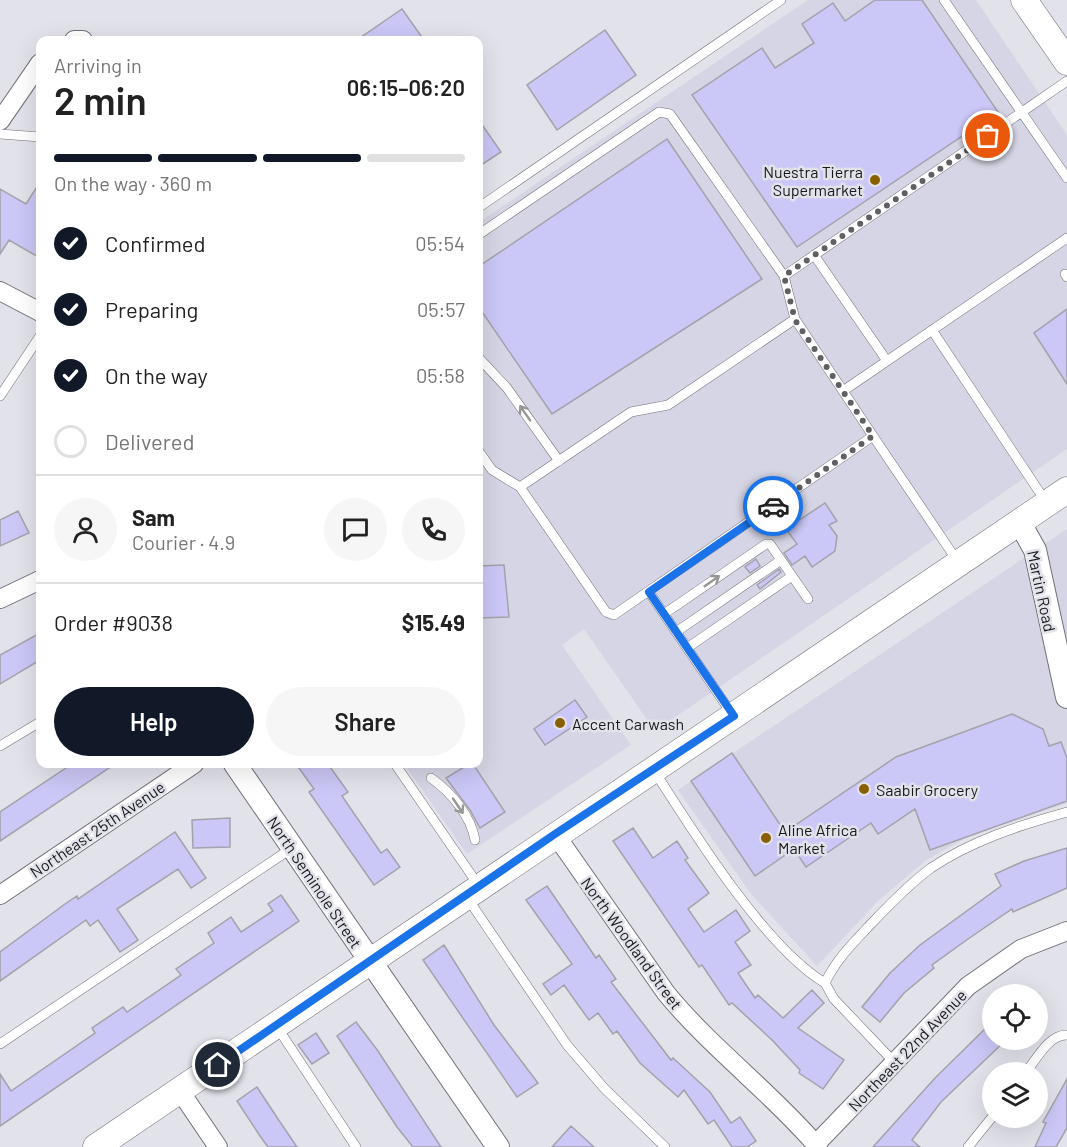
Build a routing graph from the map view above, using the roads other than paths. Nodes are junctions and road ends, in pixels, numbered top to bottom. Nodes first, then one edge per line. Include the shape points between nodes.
1 (781, 0) edge
2 (944, 0) edge
3 (1024, 0) edge
4 (1067, 62) edge
5 (36, 69) edge
6 (1067, 81) edge
7 (1021, 113) junction
8 (0, 121) edge
9 (0, 134) edge
10 (36, 137) edge
11 (1067, 178) edge
12 (483, 205) edge
13 (483, 232) edge
14 (1067, 238) edge
15 (814, 255) junction
16 (784, 276) junction
17 (0, 291) edge
18 (36, 310) edge
19 (795, 320) junction
20 (932, 330) junction
21 (36, 342) edge
22 (887, 361) junction
23 (483, 362) edge
24 (843, 391) junction
25 (0, 396) edge
26 (873, 436) junction
27 (483, 457) edge
28 (559, 461) junction
29 (520, 487) junction
30 (1057, 497) edge
31 (1020, 524) junction
32 (781, 560) junction
33 (960, 564) junction
34 (792, 576) junction
35 (36, 582) edge
36 (649, 592) junction
37 (0, 599) edge
38 (808, 599) dead end
39 (664, 614) junction
40 (676, 632) junction
41 (687, 648) junction
42 (1067, 697) edge
43 (734, 716) junction
44 (36, 724) edge
45 (0, 746) edge
46 (188, 768) edge
47 (238, 768) edge
48 (397, 768) edge
49 (653, 769) junction
50 (431, 778) dead end
51 (1067, 812) edge
52 (555, 834) junction
53 (475, 840) dead end
54 (292, 848) junction
55 (472, 890) junction
56 (0, 895) edge
57 (1067, 930) edge
58 (369, 961) junction
59 (825, 983) junction
60 (275, 1026) junction
61 (1067, 1035) edge
62 (0, 1044) edge
63 (894, 1062) junction
64 (1034, 1062) edge
65 (180, 1091) junction
66 (983, 1128) edge
67 (817, 1145) edge
68 (96, 1147) edge
69 (218, 1147) edge
70 (356, 1147) edge
71 (498, 1147) edge
72 (665, 1147) edge
73 (968, 1147) edge

1 - 12 lane
2 - 7 lane
3 - 4 main road
5 - 8 street
6 - 7 lane
7 - 11 lane
7 - 15 lane
9 - 10 lane
13 - 16 lane via 659,112 670,114
14 - 20 lane
15 - 16 lane
15 - 22 lane
16 - 19 lane
17 - 18 street
19 - 24 lane
19 - 28 lane via 668,405 631,412
20 - 22 lane
20 - 30 lane
21 - 25 lane
22 - 24 lane
28 -> 23 lane via 507,388
24 - 26 lane
26 - 33 lane
26 - 36 lane
27 - 29 lane via 492,470
28 - 29 lane
29 - 36 lane via 606,612 614,615
30 - 31 main road
31 - 33 main road
31 - 42 street, Martin Road via 1035,550
32 - 34 lane
39 -> 32 lane via 766,544
32 - 40 lane
33 - 43 main road
34 - 38 lane
34 - 41 lane
35 - 37 street
36 - 39 lane
39 - 40 lane
40 - 41 lane
41 - 43 lane
43 - 49 main road
44 - 45 lane
46 - 56 street, Northeast 25th Avenue
47 - 54 street, North Seminole Street
48 - 55 lane
49 - 52 main road
49 - 59 lane via 744,901 803,970
50 -> 53 lane via 452,796 471,825
51 - 59 lane via 1025,823 930,869 835,962
52 - 55 main road
52 - 67 street, North Woodland Street via 686,1017
54 - 58 street, North Seminole Street
54 - 62 lane
55 - 58 main road
55 - 72 lane via 567,1045 604,1088
57 - 63 street, Northeast 22nd Avenue via 1021,949 983,974
58 - 60 main road
58 - 71 street, North Seminole Street
59 - 63 lane via 834,999
60 - 65 main road
60 - 70 lane
61 - 64 lane via 1050,1042
63 - 67 street, Northeast 22nd Avenue
65 - 68 main road
65 - 69 street
66 - 73 lane

